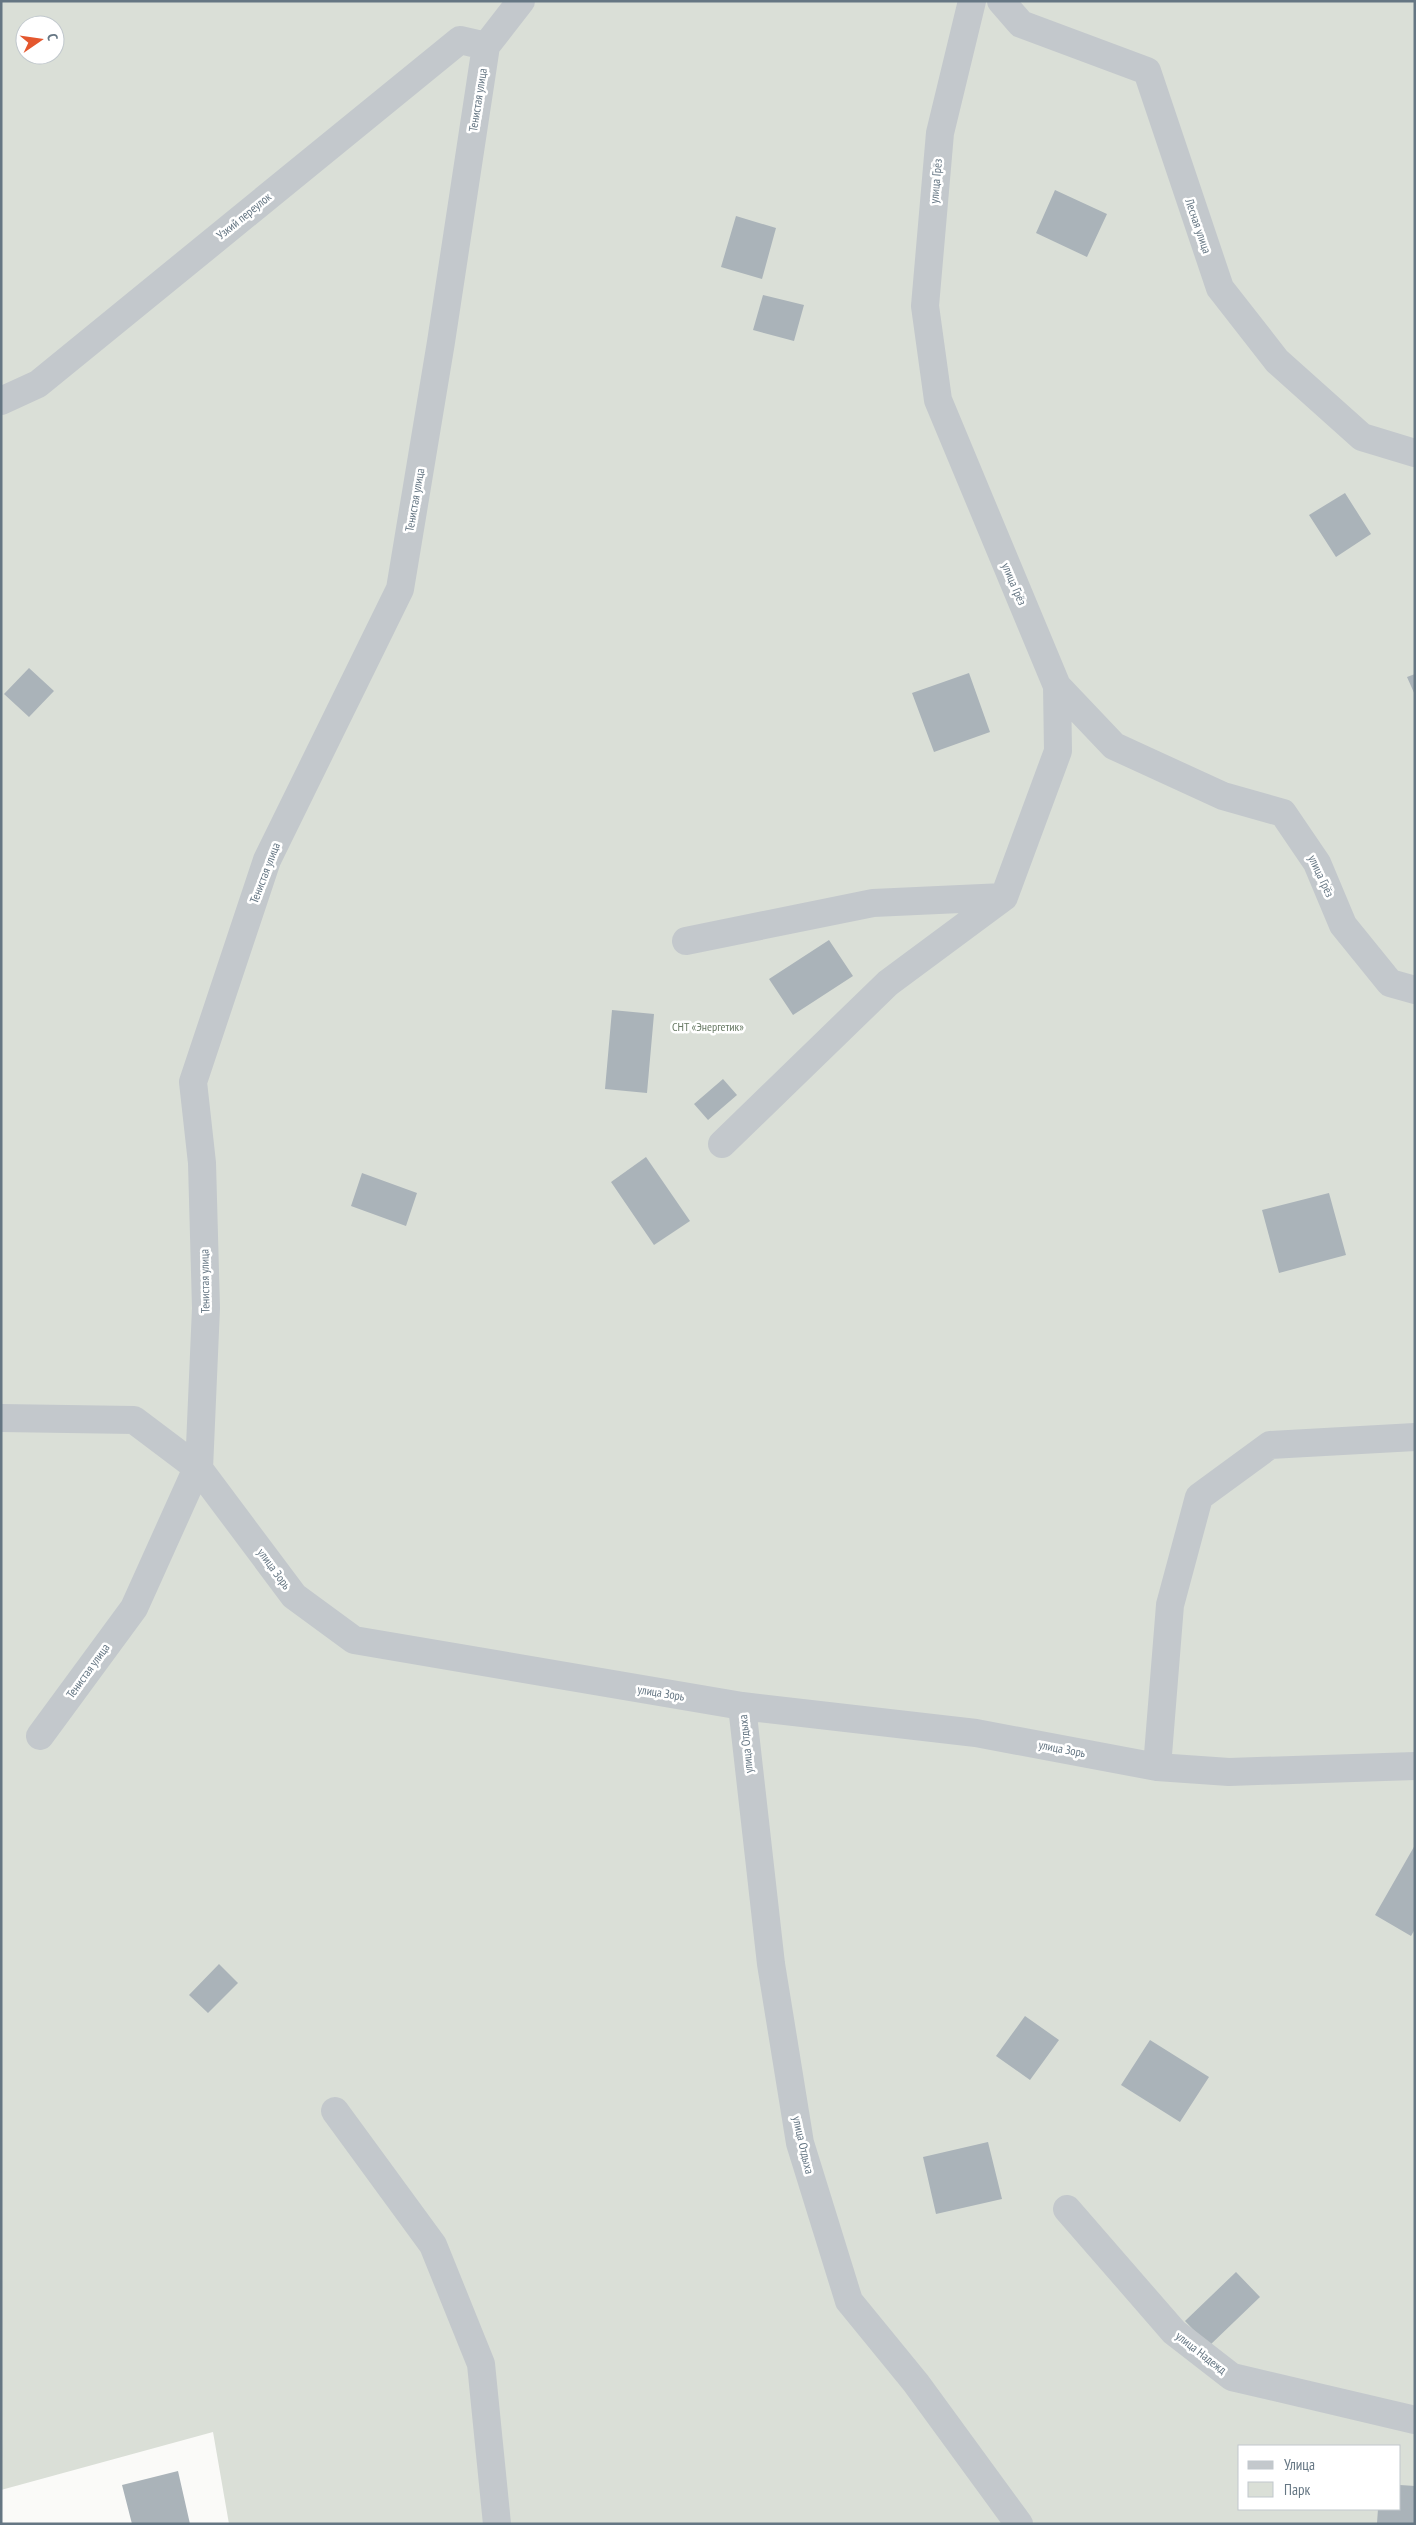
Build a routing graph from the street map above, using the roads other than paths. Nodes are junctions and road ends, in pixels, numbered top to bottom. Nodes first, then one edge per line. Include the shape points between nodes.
1 (521, 1) edge
2 (972, 1) edge
3 (1001, 1) edge
4 (486, 46) junction
5 (1, 402) edge
6 (1415, 454) edge
7 (1057, 686) junction
8 (1004, 897) junction
9 (686, 941) dead end
10 (1415, 990) edge
11 (722, 1144) dead end
12 (1, 1418) edge
13 (1415, 1437) edge
14 (199, 1468) junction
15 (742, 1706) junction
16 (40, 1736) dead end
17 (1415, 1766) edge
18 (1157, 1767) junction
19 (335, 2111) dead end
20 (1067, 2209) dead end
21 (1415, 2420) edge
22 (497, 2524) edge
23 (1019, 2524) edge

1 - 4 street, Тенистая улица
2 - 7 street, улица Грёз via 940,133 925,306 938,400
3 - 6 street, Лесная улица via 1021,24 1147,70 1220,288 1276,361 1362,437
4 - 5 street, Узкий переулок via 460,40 38,384
4 - 14 street, Тенистая улица via 400,590 268,860 193,1082 202,1163 206,1308
7 - 8 street via 1058,751
7 - 10 street, улица Грёз via 1114,746 1223,796 1283,813 1317,863 1343,925 1390,982
8 - 9 street via 873,903
8 - 11 street via 888,983
12 - 14 street, улица Зорь via 134,1420
13 - 18 street via 1270,1445 1199,1497 1170,1605
14 - 15 street, улица Зорь via 294,1596 354,1640
14 - 16 street, Тенистая улица via 192,1477 134,1608
15 - 18 street, улица Зорь via 976,1733
15 - 23 street, улица Отдыха via 771,1964 800,2143 849,2301 916,2383
17 - 18 street, улица Зорь via 1229,1772
19 - 22 street via 433,2245 481,2364
20 - 21 street, улица Надежд via 1174,2332 1232,2377

